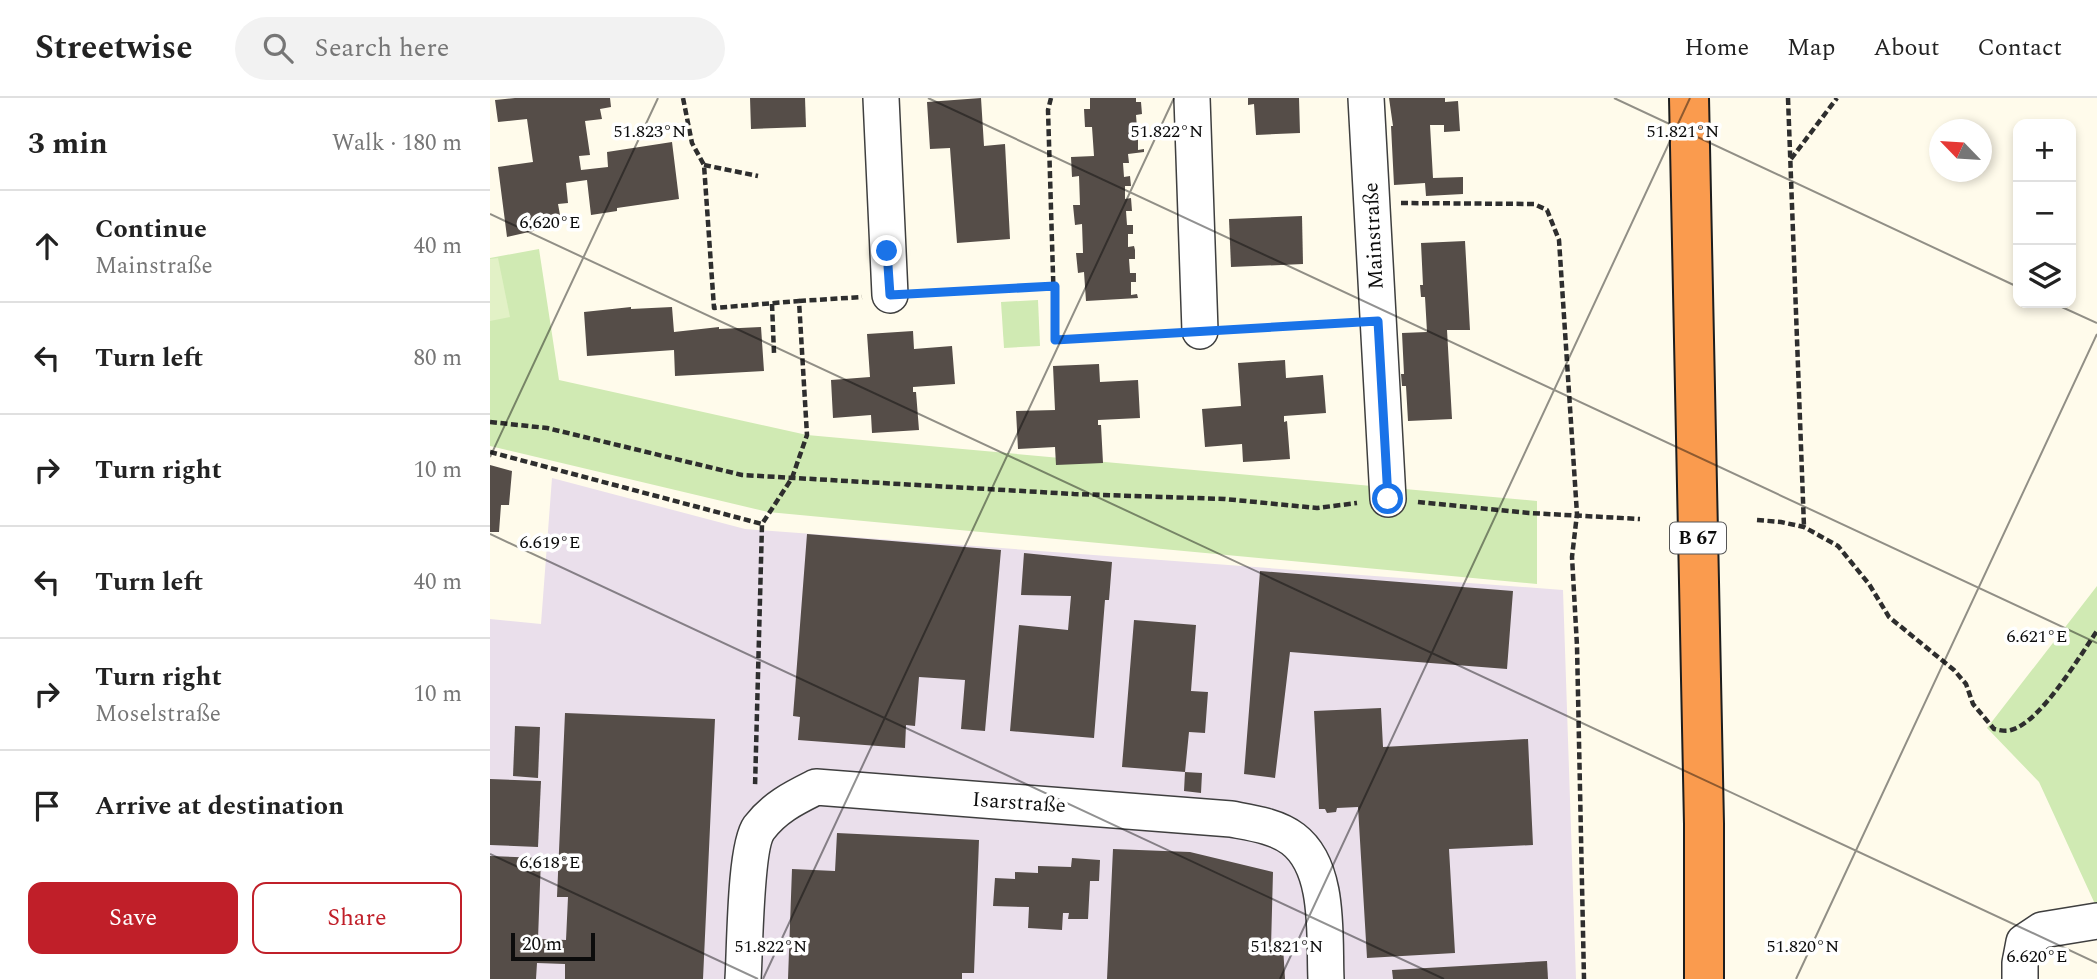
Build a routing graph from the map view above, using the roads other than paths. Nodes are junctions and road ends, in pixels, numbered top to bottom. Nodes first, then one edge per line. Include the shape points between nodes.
1 (881, 98) edge
2 (1192, 98) edge
3 (1366, 98) edge
4 (1666, 98) edge
5 (1689, 98) edge
6 (890, 295) road end
7 (1200, 331) road end
8 (1388, 499) road end
9 (2097, 921) edge
10 (743, 979) edge
11 (1326, 979) edge
12 (1678, 979) edge
13 (1704, 979) edge
14 (2020, 979) edge

1 - 6 street
2 - 7 street
3 - 8 street, Mainstraße
4 - 12 highway, B 67
5 - 13 highway, B 67
9 - 14 street via 2042,930 2024,942
10 - 11 street, Isarstraße via 749,870 757,830 783,802 816,787 1264,825 1294,840 1315,866

